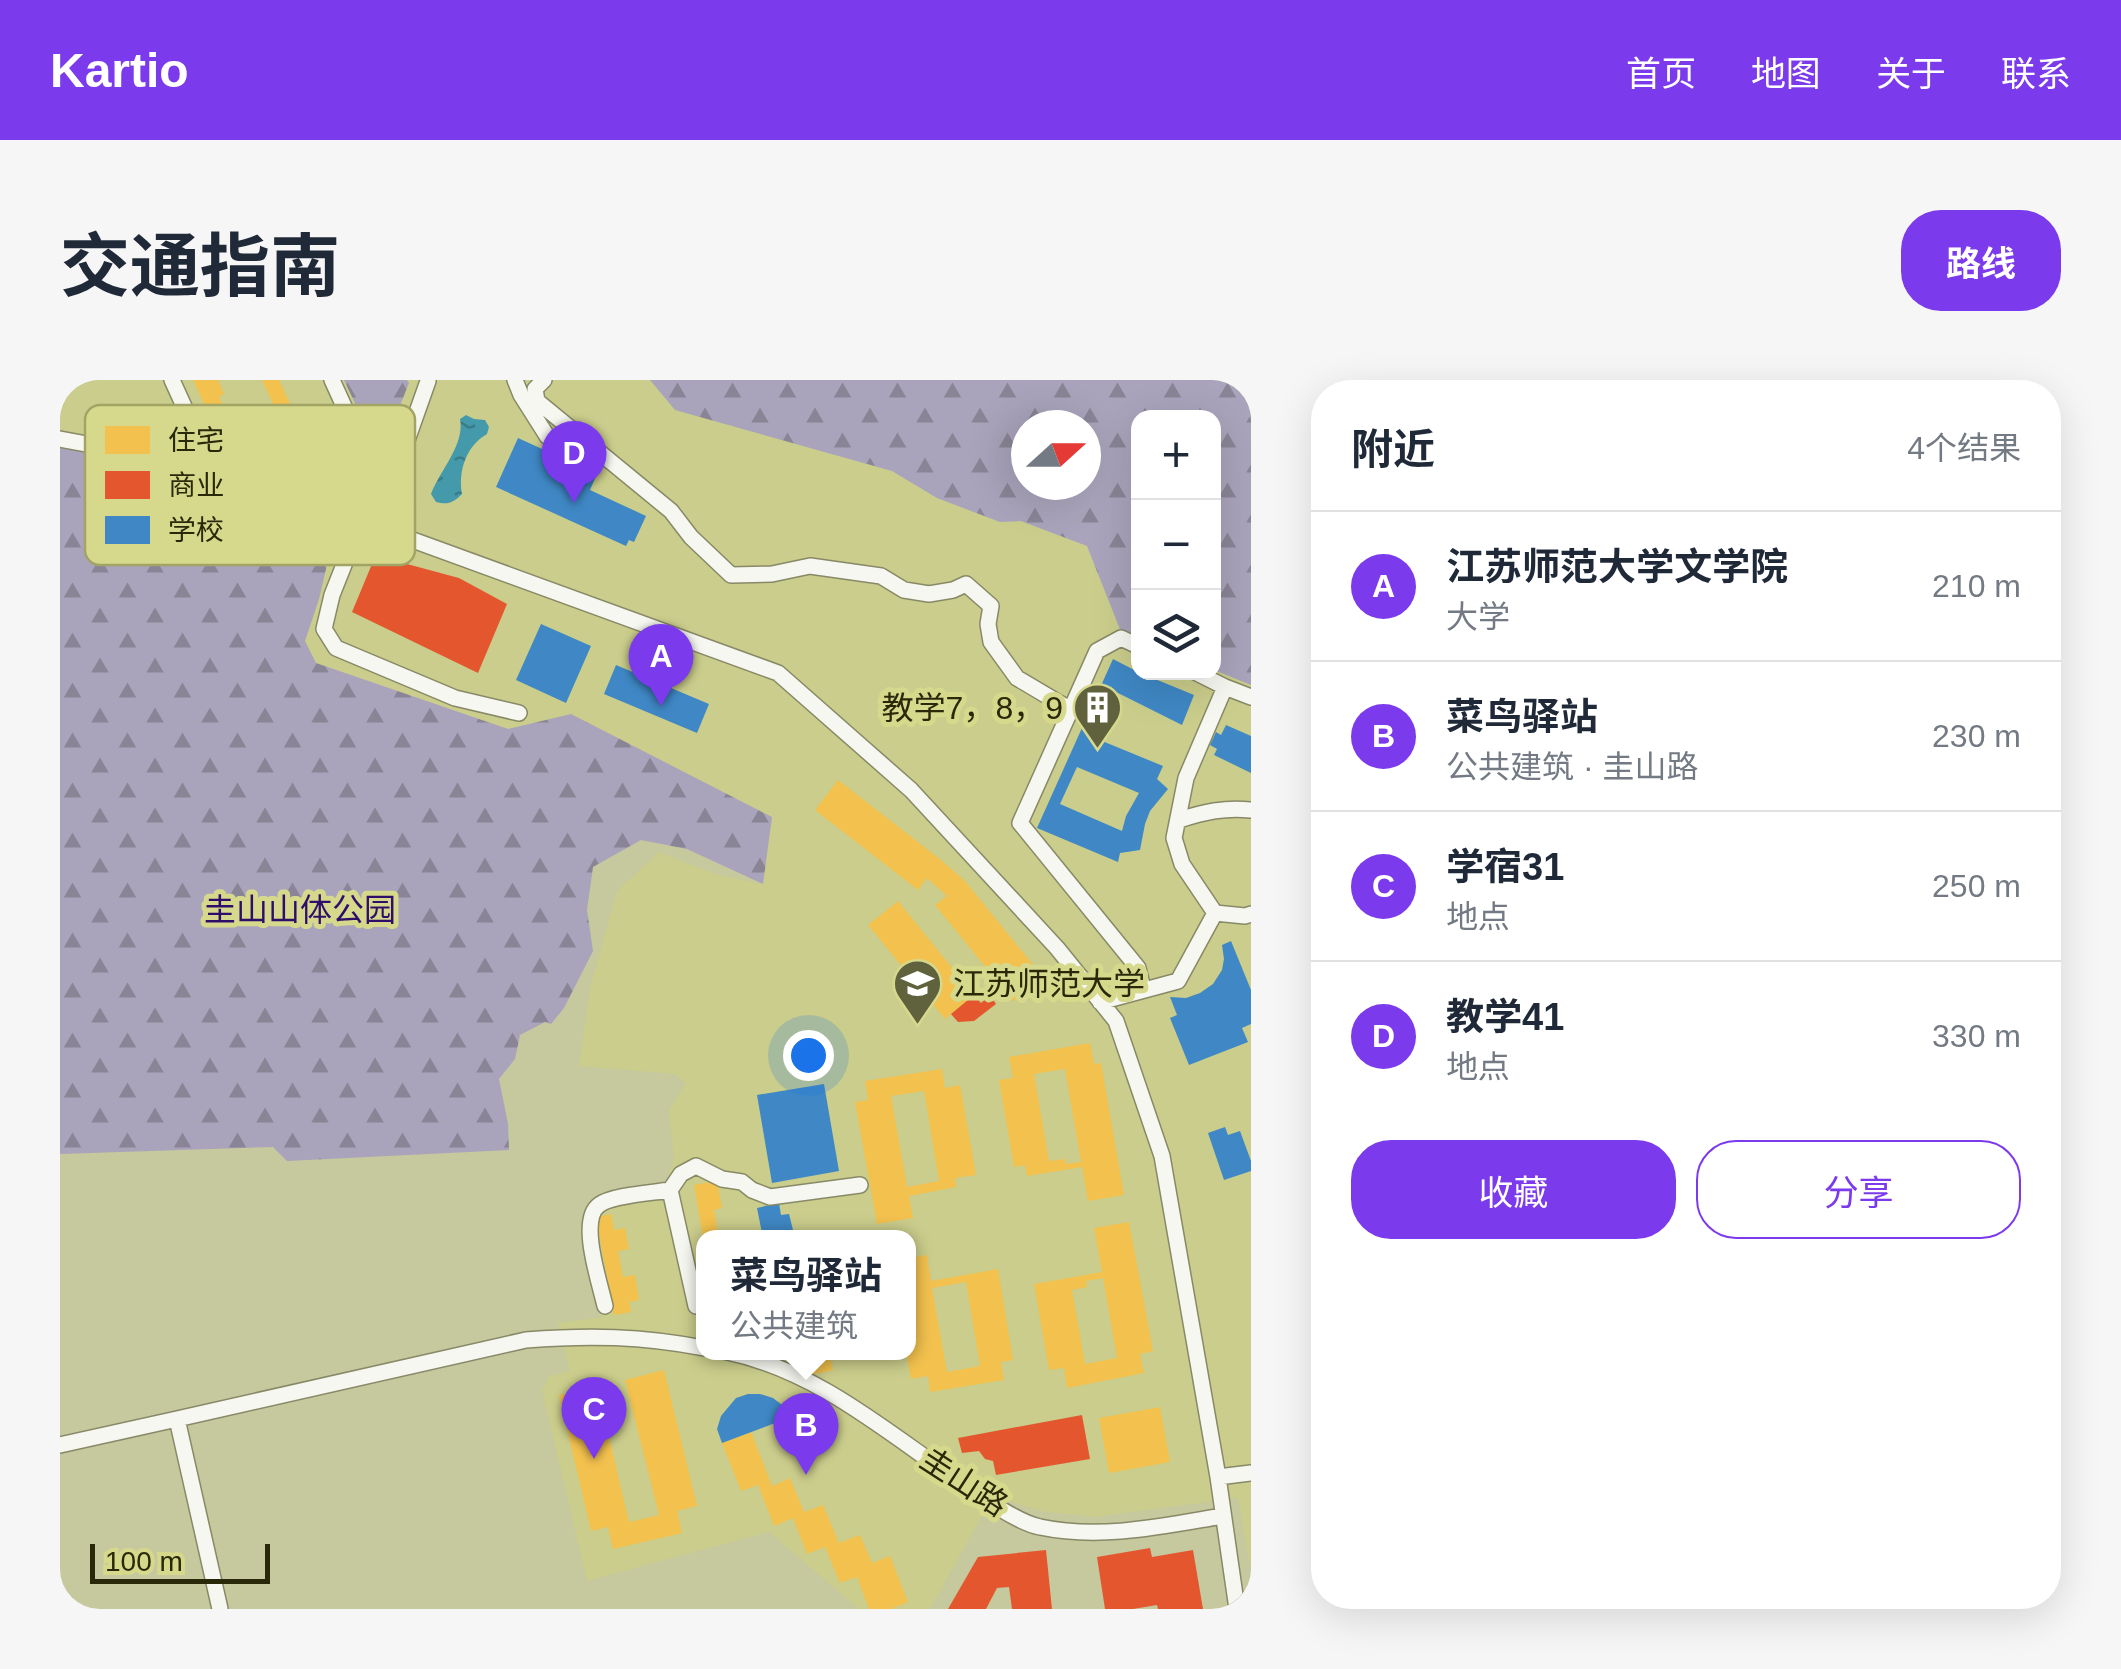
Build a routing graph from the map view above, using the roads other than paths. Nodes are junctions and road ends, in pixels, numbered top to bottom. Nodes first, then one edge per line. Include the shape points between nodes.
1 (172, 380) edge
2 (332, 380) edge
3 (515, 380) edge
4 (544, 380) edge
5 (428, 381) edge
6 (183, 405) edge
7 (343, 405) edge
8 (415, 412) edge
9 (60, 439) edge
10 (85, 444) edge
11 (578, 458) dead end
12 (415, 542) edge
13 (347, 565) edge
14 (1131, 643) edge
15 (1212, 680) edge
16 (1225, 686) junction
17 (1251, 697) edge
18 (1071, 710) junction
19 (519, 714) dead end
20 (1251, 810) edge
21 (1180, 820) junction
22 (1216, 913) junction
23 (1251, 914) edge
24 (1143, 989) junction
25 (1100, 1002) junction
26 (860, 1185) dead end
27 (670, 1190) junction
28 (604, 1306) dead end
29 (696, 1306) edge
30 (696, 1347) edge
31 (756, 1360) edge
32 (177, 1419) junction
33 (60, 1445) edge
34 (1251, 1472) edge
35 (1218, 1478) junction
36 (1223, 1516) junction
37 (220, 1609) edge
38 (1237, 1609) edge

1 - 6 street
2 - 7 street
3 - 11 street via 547,436
4 - 18 street via 536,388 538,401 671,511 731,575 810,566 881,576 904,590 929,594 966,584 992,606 991,642 1017,678
5 - 8 street
9 - 10 street
12 - 25 street via 778,674 910,790
13 - 19 street via 324,629 336,648 455,698
14 - 18 street via 1121,638 1097,651
15 - 16 street
16 - 17 street
16 - 21 street via 1186,778
18 - 24 street via 1020,823 1138,968
20 - 21 street
21 - 22 street via 1174,838 1182,864
22 - 23 street
22 - 24 street via 1178,981
24 - 25 street
25 - 35 street via 1116,1022 1162,1156
26 - 27 street via 770,1197 696,1166
27 - 28 street via 600,1203 590,1214
27 - 29 street
30 - 32 street via 614,1336 526,1340
31 - 36 street, 圭山路 via 805,1378 1036,1527 1097,1533
32 - 33 street
32 - 37 street
34 - 35 street
35 - 36 street
36 - 38 street

